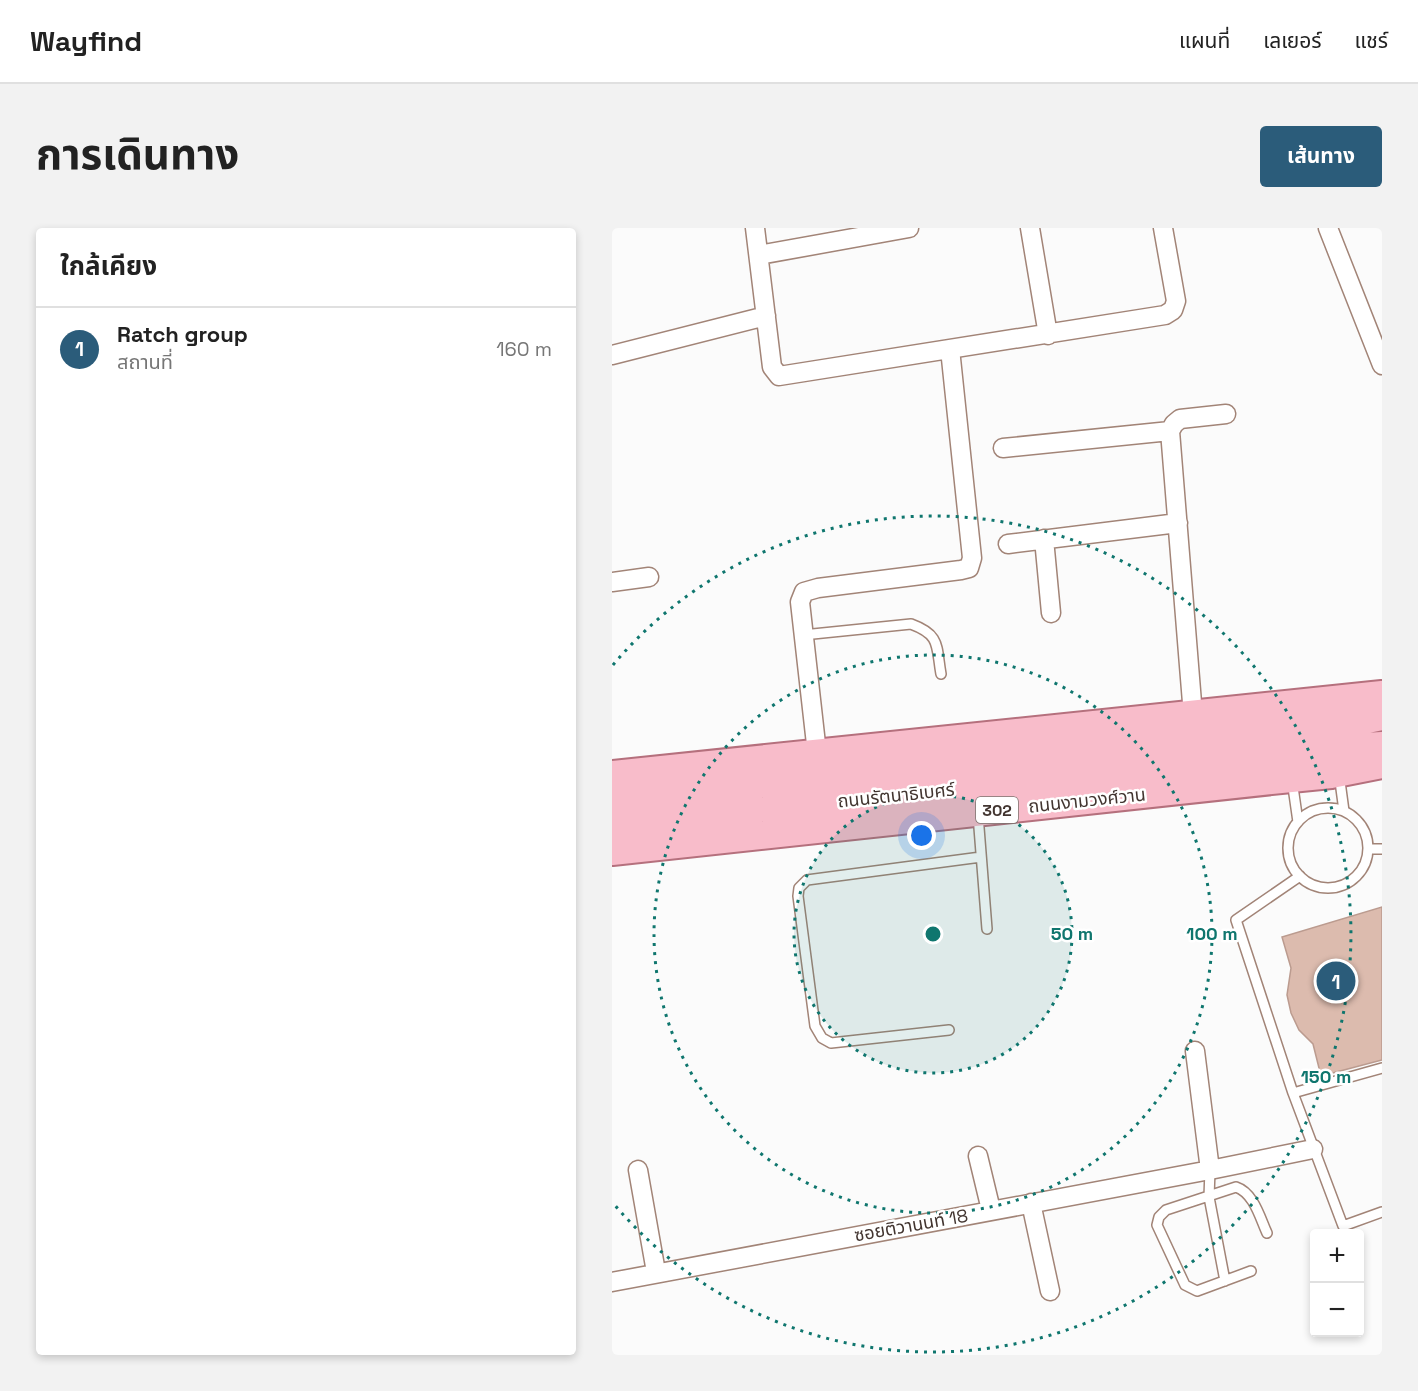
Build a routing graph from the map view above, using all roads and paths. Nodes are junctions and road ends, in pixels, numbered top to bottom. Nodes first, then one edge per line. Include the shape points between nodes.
1 (755, 228) edge
2 (909, 228) edge
3 (1030, 228) edge
4 (1163, 228) edge
5 (1328, 228) edge
6 (759, 255) junction
7 (766, 316) junction
8 (1048, 335) junction
9 (950, 349) junction
10 (612, 355) edge
11 (1382, 366) edge
12 (1226, 414) dead end
13 (1170, 431) junction
14 (1003, 448) dead end
15 (1178, 524) junction
16 (1044, 539) junction
17 (1008, 544) dead end
18 (649, 577) dead end
19 (612, 582) edge
20 (1051, 613) dead end
21 (803, 635) junction
22 (941, 674) dead end
23 (1382, 695) edge
24 (1193, 715) junction
25 (1382, 716) edge
26 (1382, 746) edge
27 (1249, 747) junction
28 (818, 753) junction
29 (1382, 764) edge
30 (1339, 772) junction
31 (612, 775) edge
32 (1291, 778) junction
33 (612, 799) edge
34 (978, 812) junction
35 (1344, 812) junction
36 (1298, 822) junction
37 (612, 823) edge
38 (1369, 849) junction
39 (1382, 849) edge
40 (612, 851) edge
41 (981, 857) junction
42 (1300, 876) junction
43 (987, 929) dead end
44 (949, 1030) dead end
45 (1195, 1052) dead end
46 (1382, 1068) edge
47 (1293, 1094) junction
48 (1313, 1149) junction
49 (978, 1156) dead end
50 (638, 1170) dead end
51 (1210, 1170) junction
52 (1209, 1197) junction
53 (1031, 1203) junction
54 (991, 1210) junction
55 (1382, 1212) edge
56 (1267, 1233) dead end
57 (1251, 1271) dead end
58 (656, 1272) junction
59 (612, 1281) edge
60 (1225, 1281) junction
61 (1050, 1291) dead end

1 - 6 street
2 - 6 street
3 - 8 street
4 - 8 street via 1176,301 1173,310 1165,315
5 - 11 street
6 - 7 street
7 - 9 street via 772,367 778,376
7 - 10 street
8 - 9 street
9 - 21 street via 972,558 969,568 804,592 800,602
12 - 13 street via 1180,419
13 - 14 street
13 - 15 street
15 - 16 street
15 - 24 street
16 - 17 street
16 - 20 street
18 - 19 street
21 - 22 lane via 911,624 926,629 935,638
21 - 28 street
23 - 24 main road
24 - 28 main road
25 - 27 main road
26 - 27 main road
27 - 33 main road, ถนนรัตนาธิเบศร์
27 - 37 main road, ถนนรัตนาธิเบศร์
28 - 31 main road
29 - 30 main road, ถนนงามวงศ์วาน / 302
30 - 32 main road, ถนนงามวงศ์วาน / 302
30 - 35 lane
32 - 34 main road, ถนนงามวงศ์วาน / 302
32 - 36 lane
34 - 40 main road, ถนนงามวงศ์วาน / 302
34 - 41 lane
35 - 36 lane via 1314,810
35 - 38 lane via 1361,824
36 - 42 lane via 1289,840 1288,853
38 - 39 lane
38 - 42 lane via 1359,873 1337,887 1324,888
41 - 43 lane
41 - 44 lane via 807,880 799,888 815,1026 822,1038 831,1042
42 - 47 lane via 1236,920
45 - 51 street
46 - 47 lane
47 - 48 lane
48 - 51 street, ซอยติวานนท์ 18
48 - 55 lane via 1343,1226
49 - 54 street
50 - 58 street
51 - 52 lane
51 - 53 street, ซอยติวานนท์ 18
52 - 56 lane via 1236,1186 1243,1189
52 - 60 lane
52 - 60 lane via 1166,1210 1157,1225 1185,1285 1197,1291
53 - 54 street, ซอยติวานนท์ 18
53 - 61 street
54 - 58 street, ซอยติวานนท์ 18
57 - 60 lane
58 - 59 street, ซอยติวานนท์ 18

